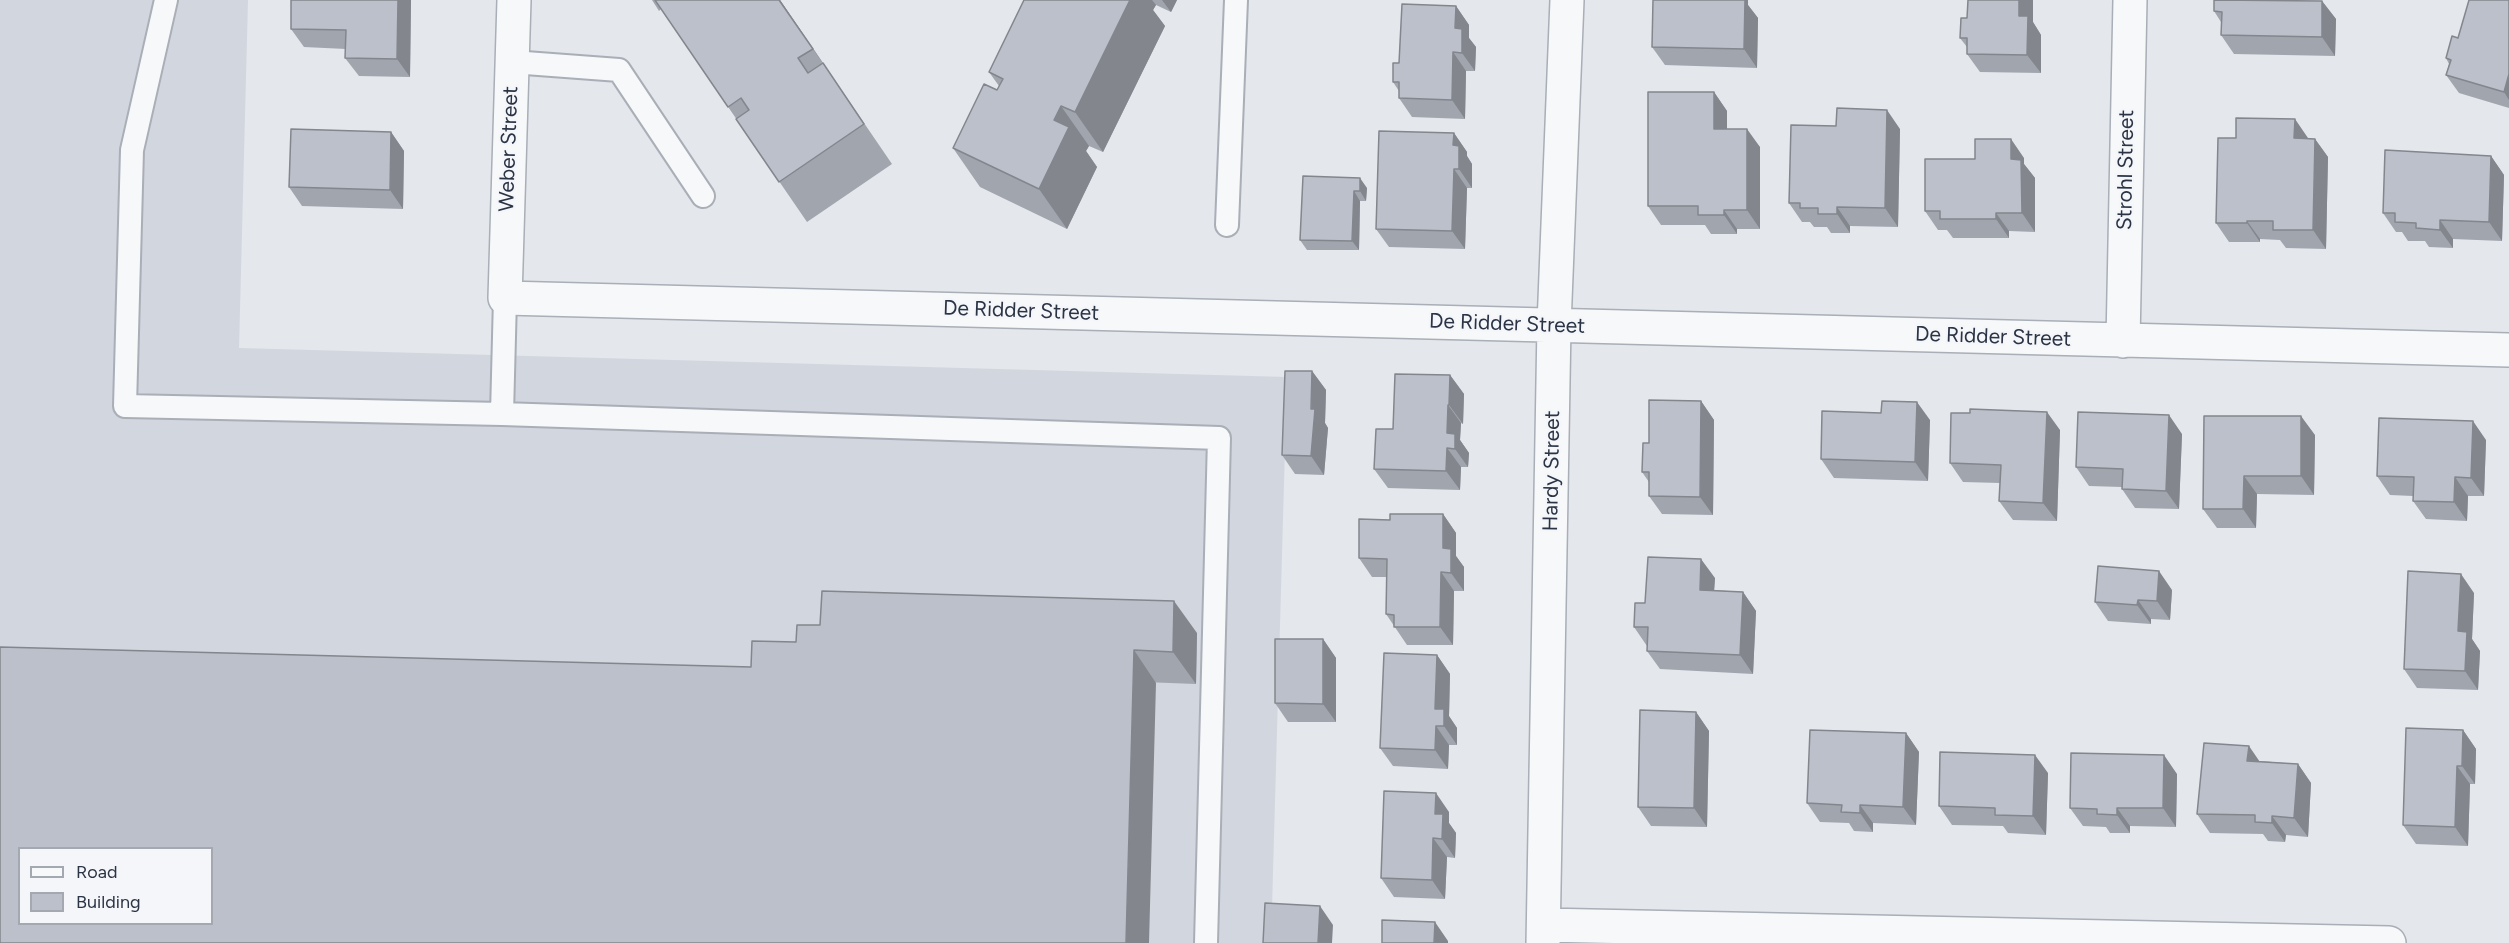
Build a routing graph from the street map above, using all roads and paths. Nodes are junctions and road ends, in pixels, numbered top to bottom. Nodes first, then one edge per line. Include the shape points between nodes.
1 (166, 0) edge
2 (514, 0) edge
3 (1236, 0) edge
4 (1567, 0) edge
5 (2130, 0) edge
6 (512, 62) junction
7 (704, 196) dead end
8 (1227, 225) dead end
9 (505, 298) junction
10 (1554, 325) junction
11 (2123, 341) junction
12 (2509, 350) edge
13 (502, 414) junction
14 (1544, 934) edge
15 (1206, 943) edge
16 (2388, 943) edge

1 - 13 lane via 132,150 126,406
2 - 6 street, Weber Street
3 - 8 lane
4 - 10 street, Hardy Street
5 - 11 street, Strohl Street
6 - 7 lane via 619,70
6 - 9 street, Weber Street
9 - 10 street, De Ridder Street
9 - 13 lane
10 - 11 street, De Ridder Street
10 - 14 street, Hardy Street
11 - 12 street, De Ridder Street
13 - 15 lane via 1220,438
14 - 16 street

